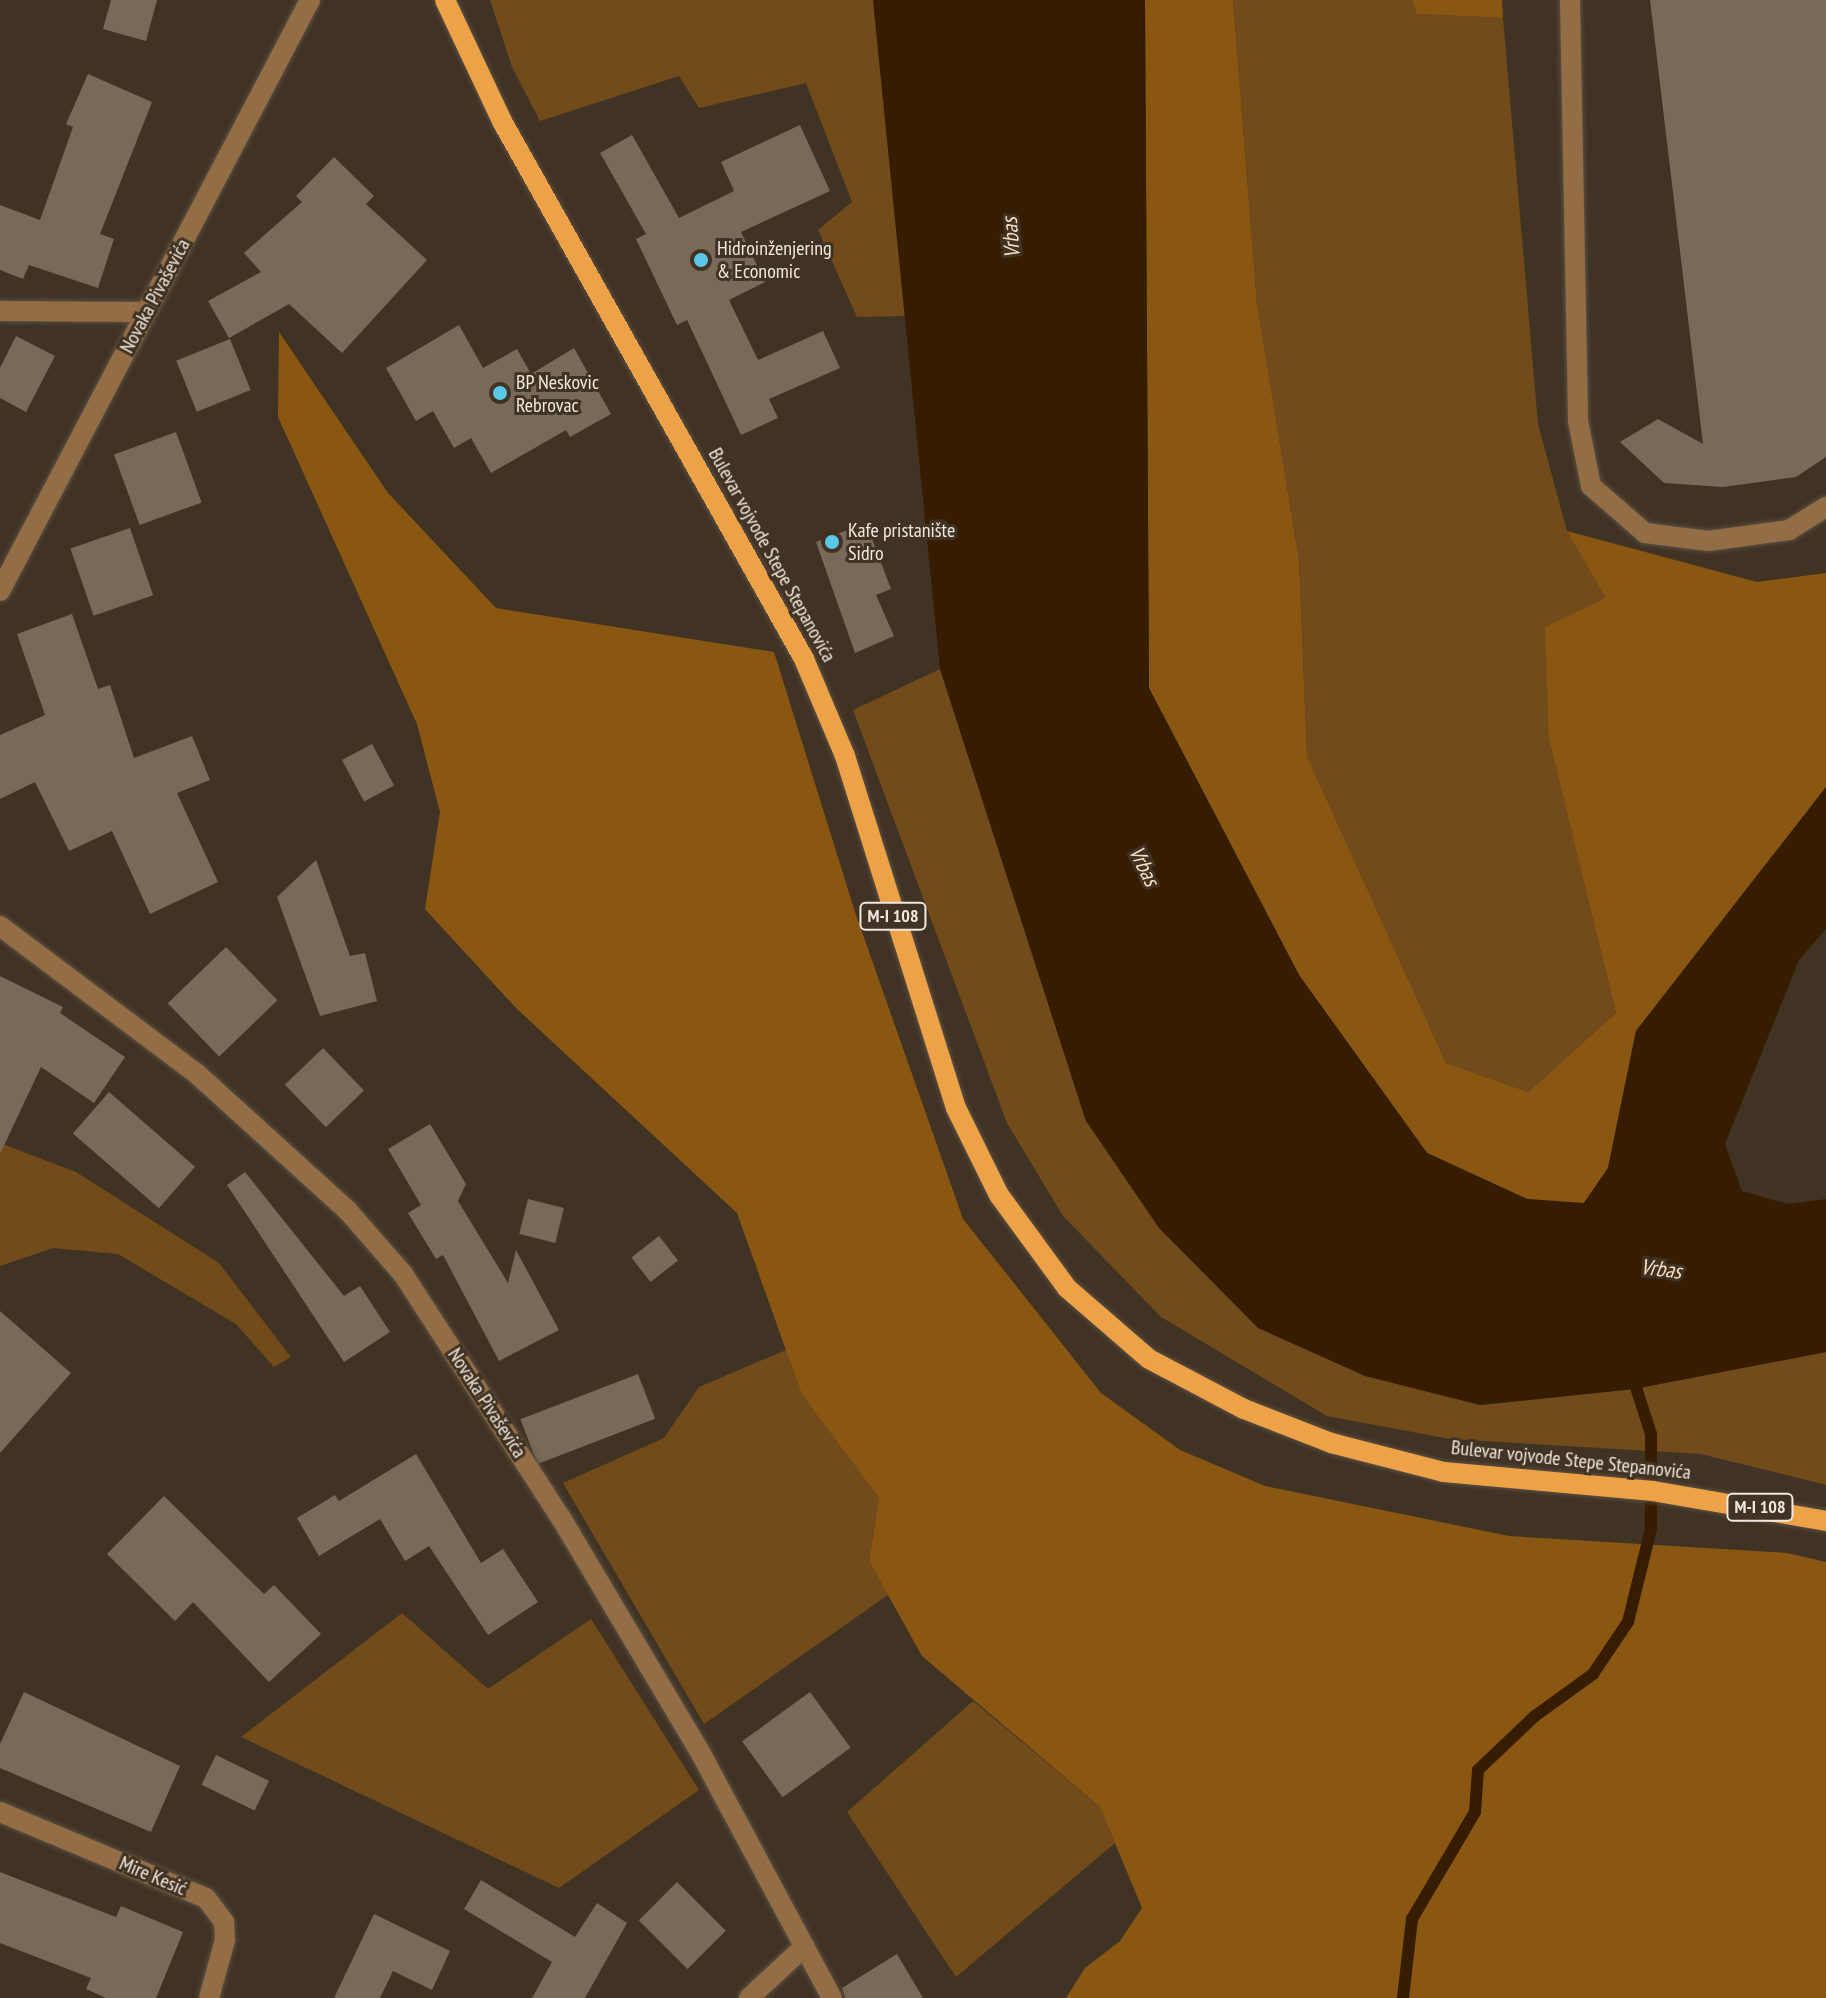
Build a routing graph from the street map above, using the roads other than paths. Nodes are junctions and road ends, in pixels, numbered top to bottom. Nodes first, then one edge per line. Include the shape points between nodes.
1 (310, 0) edge
2 (445, 0) edge
3 (1570, 0) edge
4 (0, 311) edge
5 (145, 312) junction
6 (1826, 507) edge
7 (0, 591) edge
8 (0, 926) edge
9 (1826, 1521) edge
10 (0, 1812) edge
11 (805, 1946) junction
12 (209, 1998) edge
13 (749, 1998) edge
14 (832, 1998) edge

1 - 5 street, Novaka Pivaševića
2 - 9 main road, Bulevar vojvode Stepe Stepanovića / M-I 108 via 510,135 804,659 845,756 956,1108 999,1195 1042,1258 1101,1321 1149,1359 1295,1430 1444,1472 1694,1496
3 - 6 street via 1578,421 1591,486 1645,533 1708,541 1789,530
4 - 5 street
5 - 7 street, Novaka Pivaševića
8 - 11 street, Novaka Pivaševića via 220,1094 348,1211 403,1274 569,1531 700,1752
10 - 12 street, Mire Kesić via 206,1898 224,1929
11 - 13 street
11 - 14 street, Novaka Pivaševića

